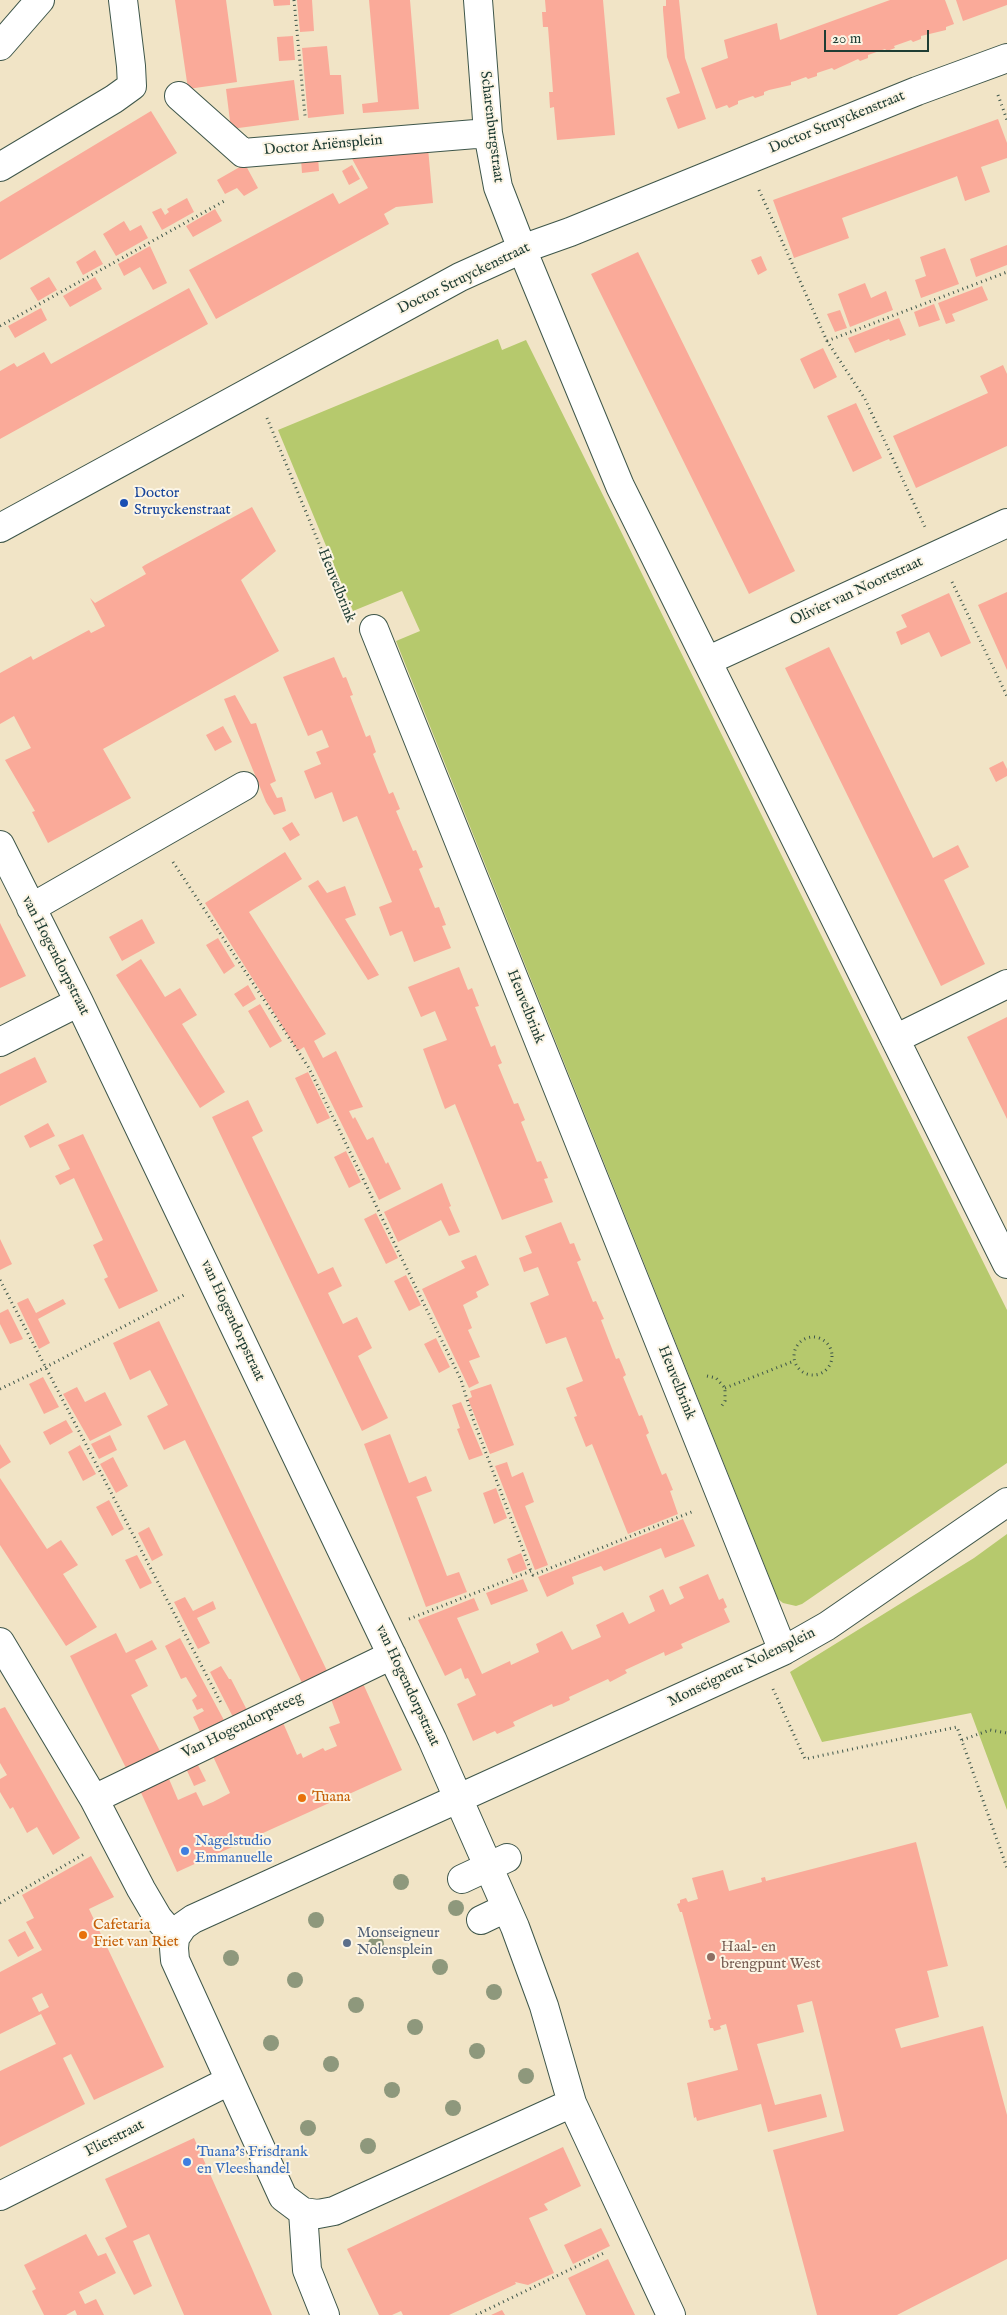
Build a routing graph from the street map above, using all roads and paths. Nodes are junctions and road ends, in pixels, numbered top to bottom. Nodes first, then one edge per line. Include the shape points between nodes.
1 (40, 0) edge
2 (123, 0) edge
3 (294, 0) edge
4 (478, 0) edge
5 (0, 46) edge
6 (1007, 58) edge
7 (180, 96) dead end
8 (488, 133) junction
9 (308, 147) junction
10 (745, 161) junction
11 (0, 167) edge
12 (226, 200) dead end
13 (522, 249) junction
14 (1007, 272) edge
15 (0, 326) edge
16 (827, 341) junction
17 (255, 389) junction
18 (1007, 524) edge
19 (0, 528) edge
20 (938, 555) junction
21 (374, 629) joint
22 (706, 661) junction
23 (1007, 696) edge
24 (244, 786) dead end
25 (156, 836) junction
26 (0, 845) edge
27 (31, 908) junction
28 (1007, 984) edge
29 (79, 1002) junction
30 (895, 1039) junction
31 (0, 1042) edge
32 (1007, 1264) edge
33 (0, 1280) edge
34 (213, 1280) junction
35 (794, 1361) junction
36 (46, 1367) junction
37 (0, 1388) edge
38 (725, 1388) dead end
39 (723, 1500) junction
40 (1007, 1502) edge
41 (531, 1571) junction
42 (0, 1642) edge
43 (387, 1643) junction
44 (784, 1651) junction
45 (234, 1730) junction
46 (1007, 1734) edge
47 (962, 1740) junction
48 (94, 1799) junction
49 (458, 1799) junction
50 (112, 1832) junction
51 (498, 1862) junction
52 (1007, 1868) edge
53 (462, 1879) dead end
54 (0, 1903) edge
55 (506, 1908) junction
56 (481, 1920) dead end
57 (176, 1938) junction
58 (230, 2081) junction
59 (572, 2103) junction
60 (0, 2196) edge
61 (303, 2212) junction
62 (634, 2239) junction
63 (486, 2313) edge
64 (326, 2315) edge
65 (476, 2315) edge
66 (671, 2315) edge

1 - 5 street
2 - 11 street via 132,86
3 - 9 path
4 - 8 street, Scharenburgstraat
6 - 10 street, Doctor Struyckenstraat
7 - 9 street, Doctor Ariënsplein via 243,153
8 - 9 street, Doctor Ariënsplein
8 - 13 street, Scharenburgstraat via 498,187
10 - 13 street, Doctor Struyckenstraat
10 - 16 path
12 - 15 path
13 - 17 street, Doctor Struyckenstraat via 455,280
13 - 22 street via 620,486
14 - 16 path
16 - 20 path via 865,398
17 - 19 street, Doctor Struyckenstraat
17 - 21 path, Heuvelbrink via 357,636
18 - 20 street, Olivier van Noortstraat
20 - 22 street, Olivier van Noortstraat
20 - 23 path
21 - 39 street, Heuvelbrink
22 - 30 street
24 - 25 street
25 - 27 street
25 - 41 path via 309,1068 461,1380
26 - 27 street, van Hogendorpstraat
27 - 29 street, van Hogendorpstraat
28 - 30 street
29 - 31 street
29 - 34 street, van Hogendorpstraat
30 - 32 street
33 - 36 path
34 - 36 path
34 - 43 street, van Hogendorpstraat
35 - 35 path via 802,1371 819,1374 829,1366 832,1354 821,1339 809,1337 798,1344
35 - 38 path
36 - 37 path
36 - 45 path
39 - 41 path via 533,1575
39 - 44 street, Heuvelbrink
40 - 44 street, Monseigneur Nolensplein via 827,1626
41 - 43 path via 428,1611
42 - 48 street
43 - 45 street, Van Hogendorpsteeg
43 - 49 street, van Hogendorpstraat
44 - 47 path via 771,1683 805,1759 957,1727
44 - 49 street, Monseigneur Nolensplein
45 - 48 street, Van Hogendorpsteeg
46 - 47 path via 990,1730
47 - 52 path
48 - 50 street
49 - 51 street
49 - 57 street, Monseigneur Nolensplein via 193,1919 183,1926
50 - 54 path via 89,1844 92,1849
50 - 57 street via 154,1910
51 - 53 street
51 - 55 street
55 - 56 street
55 - 59 street via 553,2004 545,2039
57 - 58 street via 175,1960
58 - 60 street, Flierstraat
58 - 61 street via 283,2197
59 - 61 street via 334,2211
59 - 62 street
61 - 64 street via 307,2270
62 - 63 path
62 - 66 street
63 - 65 path

